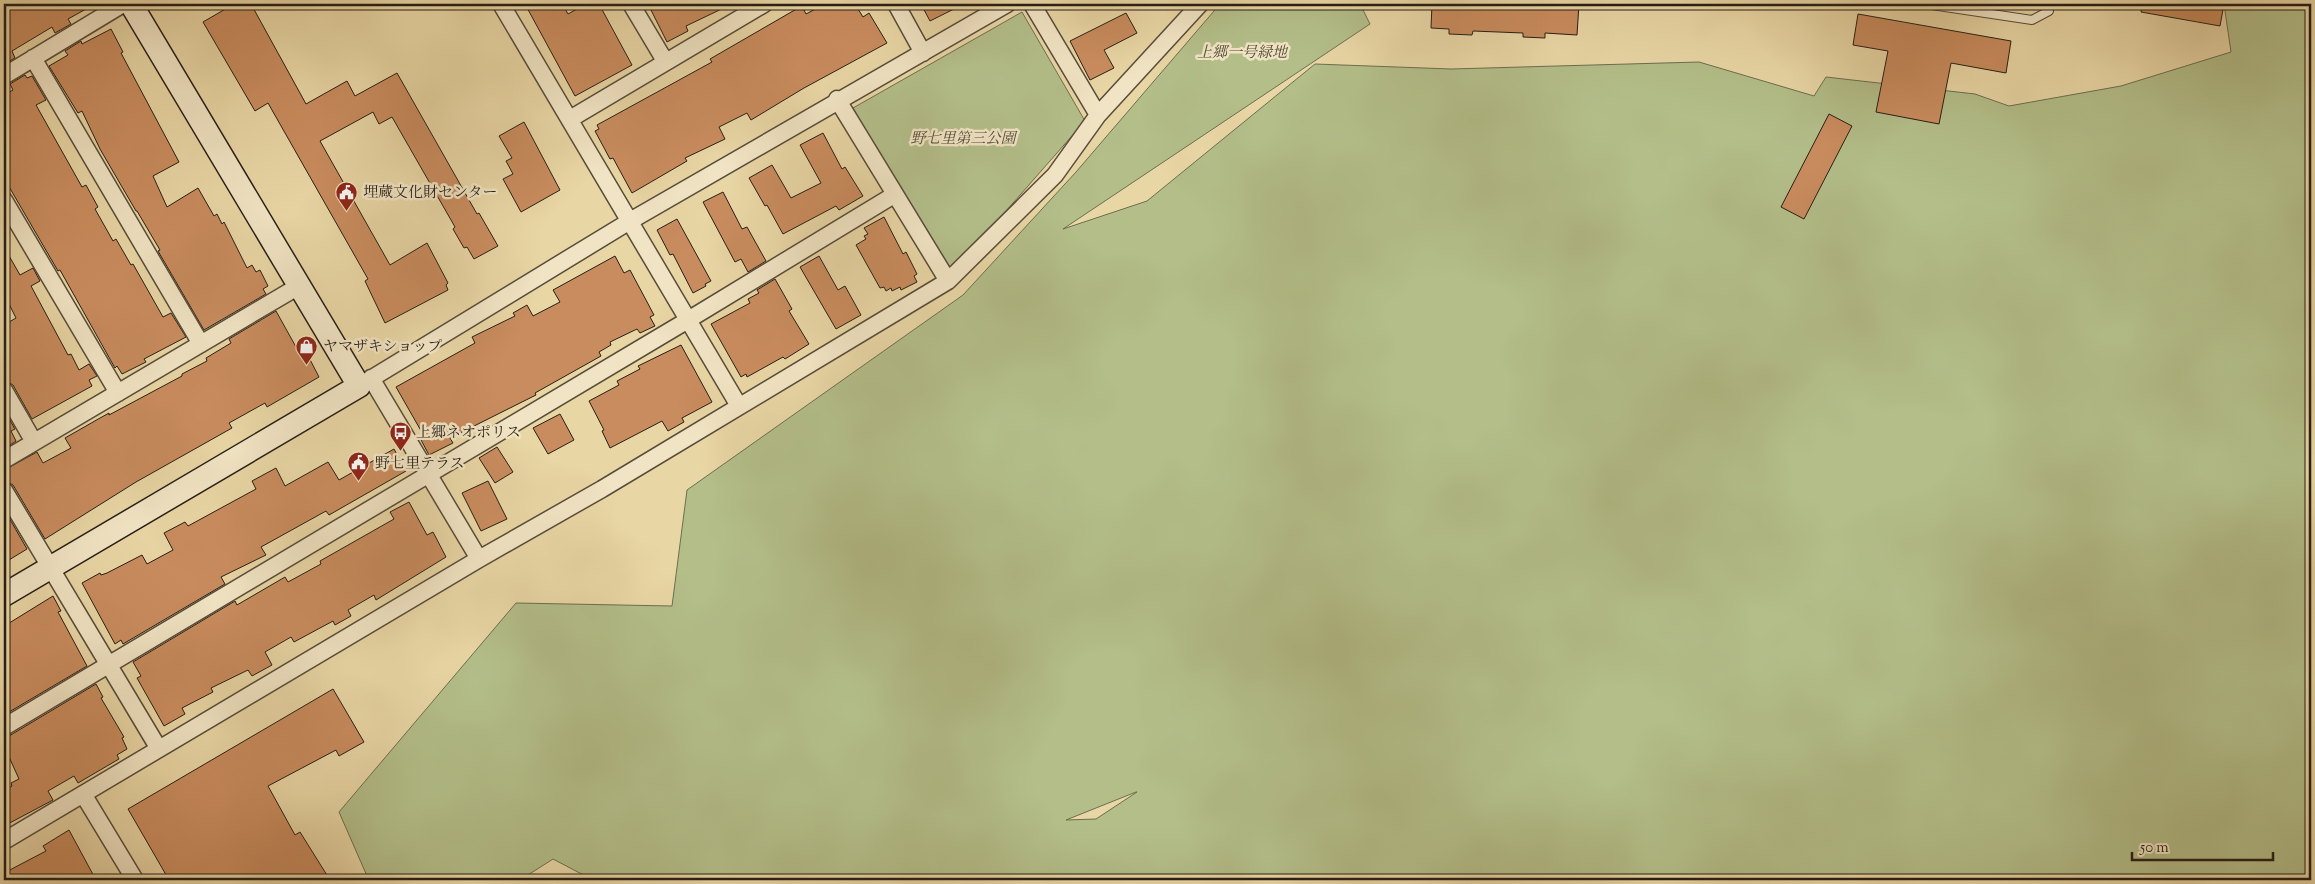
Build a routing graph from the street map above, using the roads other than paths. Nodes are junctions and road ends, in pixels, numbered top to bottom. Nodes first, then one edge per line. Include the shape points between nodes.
1 (123, 4) edge
2 (131, 4) edge
3 (501, 4) edge
4 (631, 4) edge
5 (762, 4) edge
6 (896, 4) edge
7 (1007, 4) edge
8 (1032, 4) edge
9 (1200, 4) edge
10 (1925, 4) edge
11 (2050, 4) edge
12 (923, 53) junction
13 (32, 58) junction
14 (665, 61) junction
15 (4, 76) edge
16 (837, 99) junction
17 (1098, 115) junction
18 (570, 120) junction
19 (894, 195) junction
20 (4, 200) edge
21 (630, 221) junction
22 (948, 281) junction
23 (299, 286) junction
24 (688, 320) junction
25 (201, 344) junction
26 (365, 382) junction
27 (4, 390) edge
28 (118, 393) junction
29 (739, 406) junction
30 (34, 442) junction
31 (4, 460) edge
32 (428, 473) junction
33 (4, 490) edge
34 (479, 559) junction
35 (50, 567) junction
36 (4, 595) edge
37 (108, 665) junction
38 (4, 727) edge
39 (159, 749) junction
40 (83, 794) junction
41 (4, 841) edge
42 (135, 880) edge

1 - 13 street
2 - 23 street
3 - 18 street
4 - 14 street
5 - 14 street
6 - 12 street
7 - 12 street
8 - 17 street
9 - 17 street
10 - 11 lane via 2032,20 2049,11
12 - 16 street
13 - 15 street
13 - 25 street
14 - 18 street
16 - 19 street
16 - 21 street
17 - 22 street via 1055,175
18 - 21 street
19 - 22 street
19 - 24 street
20 - 28 street
21 - 24 street
21 - 26 street
22 - 29 street
23 - 25 street
23 - 26 street
24 - 29 street
24 - 32 street
25 - 28 street
26 - 32 street
26 - 35 street
27 - 30 street
28 - 30 street
29 - 34 street
30 - 31 street
32 - 34 street
32 - 37 street
33 - 35 street
34 - 39 street
35 - 36 street
35 - 37 street
37 - 38 street
37 - 39 street
39 - 40 street
40 - 41 street
40 - 42 street

